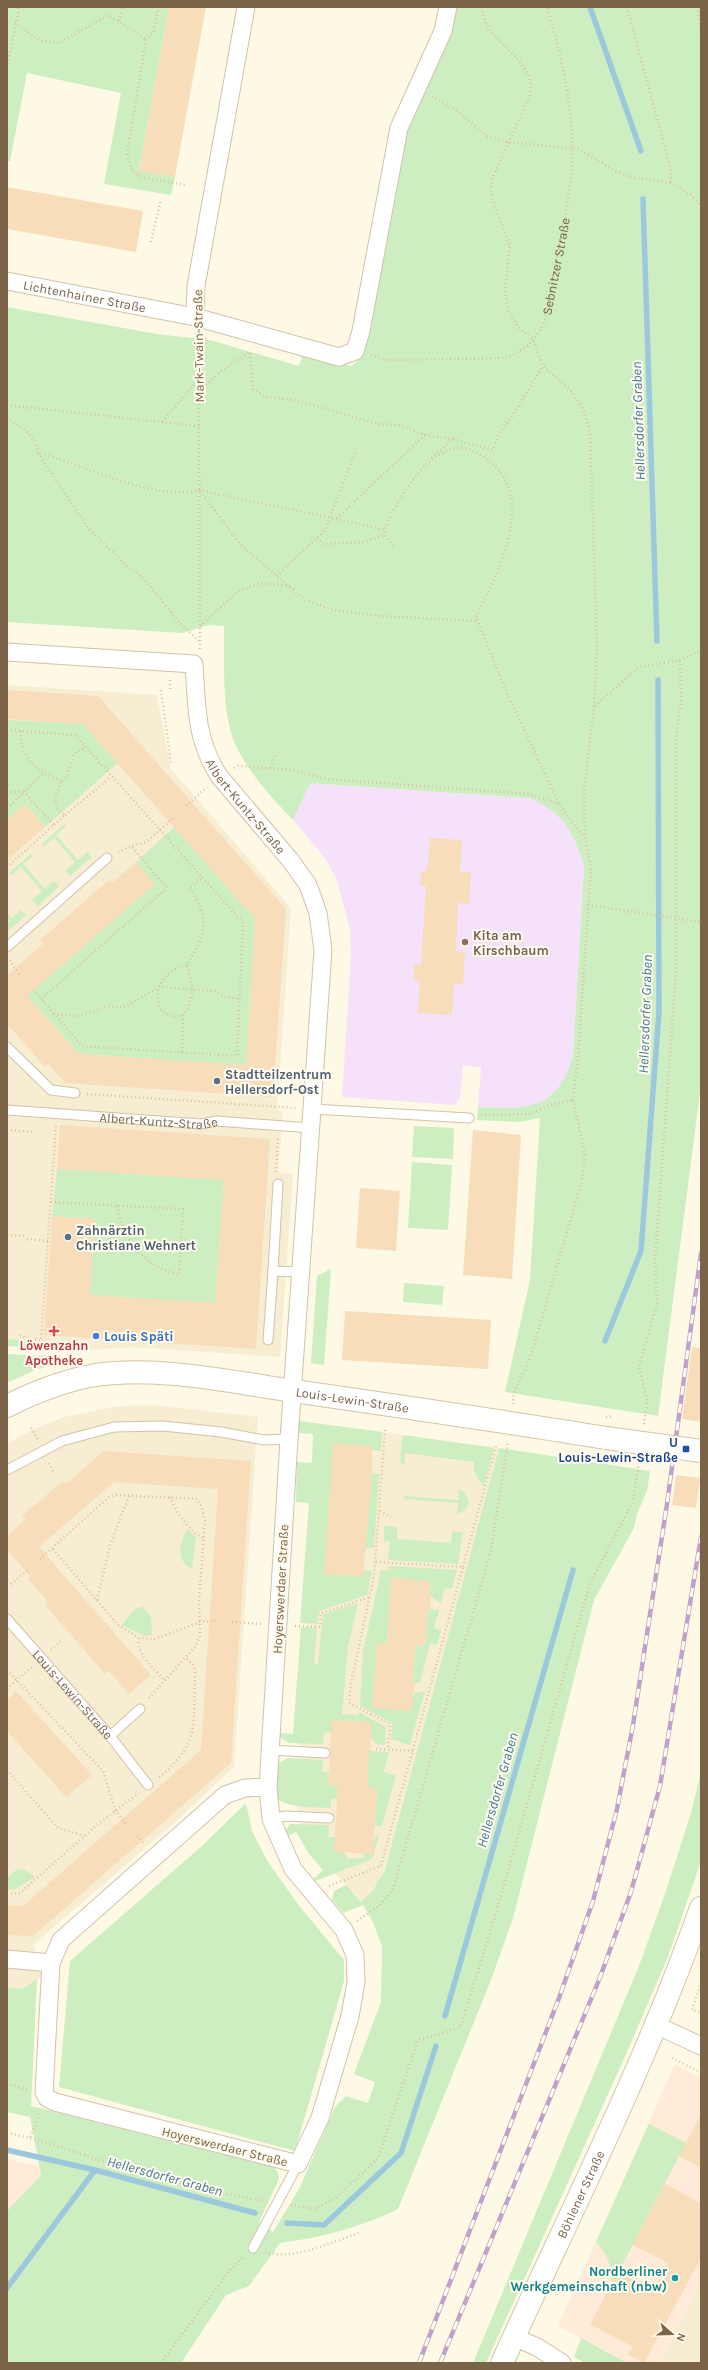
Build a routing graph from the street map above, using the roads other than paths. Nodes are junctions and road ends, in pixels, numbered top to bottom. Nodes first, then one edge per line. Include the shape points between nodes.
1 (246, 7) edge
2 (448, 7) edge
3 (7, 281) edge
4 (195, 317) junction
5 (7, 652) edge
6 (107, 858) road end
7 (7, 947) edge
8 (7, 1047) edge
9 (75, 1093) road end
10 (312, 1109) junction
11 (7, 1110) edge
12 (469, 1118) road end
13 (311, 1128) junction
14 (278, 1184) road end
15 (273, 1271) junction
16 (301, 1272) junction
17 (268, 1340) dead end
18 (293, 1391) junction
19 (7, 1406) edge
20 (289, 1439) junction
21 (701, 1451) edge
22 (7, 1470) edge
23 (7, 1619) edge
24 (140, 1709) road end
25 (110, 1736) junction
26 (270, 1750) junction
27 (325, 1754) dead end
28 (148, 1786) road end
29 (268, 1787) junction
30 (329, 1818) dead end
31 (270, 1819) junction
32 (701, 1908) edge
33 (7, 1959) edge
34 (51, 1963) junction
35 (656, 2025) junction
36 (701, 2046) edge
37 (298, 2164) junction
38 (253, 2248) road end
39 (514, 2337) junction
40 (502, 2363) edge
41 (562, 2363) edge

1 - 4 street, Mark-Twain-Straße via 196,286
2 - 4 street via 442,31 400,128 355,351 339,357
3 - 4 street, Lichtenhainer Straße
5 - 10 street, Albert-Kuntz-Straße via 194,664 197,714 202,741 219,776 291,861 308,885 318,913 323,950
6 - 7 lane
8 - 9 lane via 52,1090
10 - 12 lane
10 - 13 street, Albert-Kuntz-Straße
11 - 13 lane, Albert-Kuntz-Straße via 201,1124 217,1121
13 - 16 street, Albert-Kuntz-Straße
14 - 15 lane
15 - 16 lane
15 - 17 lane
16 - 18 street, Albert-Kuntz-Straße
18 - 19 street, Louis-Lewin-Straße via 196,1377 124,1373 96,1375 64,1382
18 - 20 street, Hoyerswerdaer Straße
18 - 21 street, Louis-Lewin-Straße, bridge
20 - 22 lane via 264,1440 221,1432 163,1426 114,1428 62,1441
20 - 26 street, Hoyerswerdaer Straße
23 - 25 lane, Louis-Lewin-Straße
24 - 25 lane
25 - 28 lane, Louis-Lewin-Straße
26 - 27 lane
26 - 29 street, Hoyerswerdaer Straße
29 - 31 street, Hoyerswerdaer Straße
29 - 34 street via 245,1788 225,1795 61,1940
30 - 31 lane via 285,1816
31 - 37 street, Hoyerswerdaer Straße via 293,1869 344,1930 355,1955 356,1982 350,2016 320,2118
32 - 35 street, Böhlener Straße
33 - 34 street
34 - 37 street, Hoyerswerdaer Straße via 44,2092 46,2098
35 - 36 street
35 - 39 street, Böhlener Straße
37 - 38 lane
39 - 40 street, Böhlener Straße
39 - 41 street

